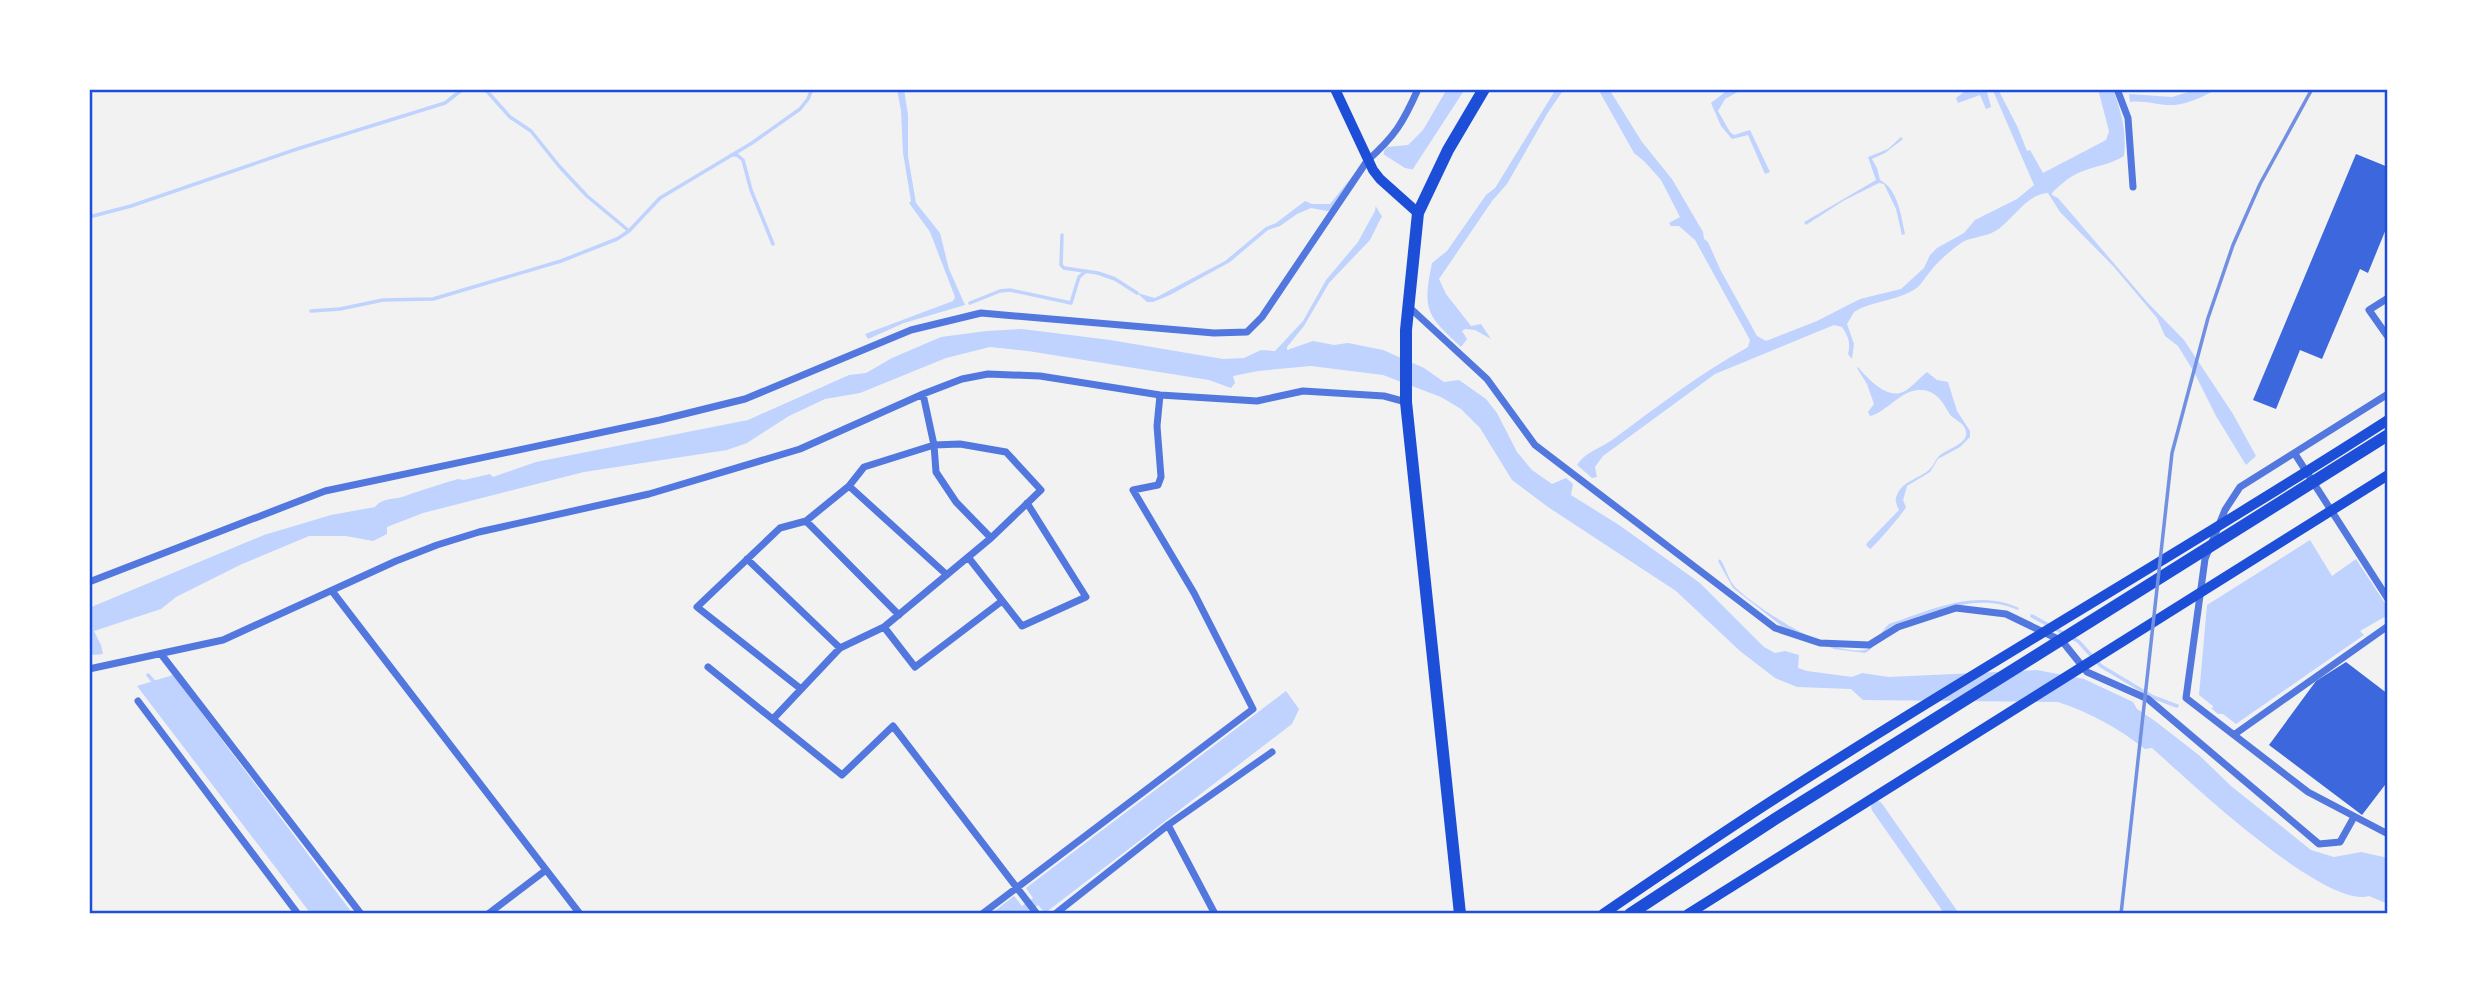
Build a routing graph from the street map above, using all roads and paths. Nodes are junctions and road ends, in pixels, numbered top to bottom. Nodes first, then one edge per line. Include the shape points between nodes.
1 (1335, 89) edge
2 (1418, 89) edge
3 (1484, 89) edge
4 (2118, 89) edge
5 (1370, 165) junction
6 (2133, 187) dead end
7 (1418, 213) junction
8 (2388, 298) edge
9 (1408, 305) junction
10 (2388, 337) edge
11 (923, 394) junction
12 (2388, 394) edge
13 (1160, 396) junction
14 (1406, 402) junction
15 (2388, 421) edge
16 (2388, 435) edge
17 (934, 445) junction
18 (2295, 454) junction
19 (2388, 475) edge
20 (849, 486) junction
21 (1027, 503) junction
22 (806, 521) junction
23 (991, 538) junction
24 (968, 557) junction
25 (747, 559) junction
26 (947, 575) junction
27 (89, 582) edge
28 (332, 591) junction
29 (2388, 598) edge
30 (1002, 601) junction
31 (899, 615) junction
32 (2388, 626) edge
33 (884, 627) junction
34 (840, 648) junction
35 (161, 654) junction
36 (708, 667) dead end
37 (89, 669) edge
38 (801, 689) junction
39 (138, 701) dead end
40 (773, 719) junction
41 (2235, 734) junction
42 (1272, 751) dead end
43 (2354, 817) junction
44 (1168, 825) junction
45 (2388, 834) edge
46 (546, 870) junction
47 (1017, 889) junction
48 (1626, 898) junction
49 (298, 914) edge
50 (361, 914) edge
51 (488, 914) edge
52 (580, 914) edge
53 (982, 914) edge
54 (1037, 914) edge
55 (1055, 914) edge
56 (1215, 914) edge
57 (1460, 914) edge
58 (1604, 914) edge
59 (1628, 914) edge
60 (1688, 914) edge

1 - 5 main road
2 - 5 street via 1404,123
3 - 7 highway
4 - 6 street via 2128,118
5 - 7 main road
5 - 27 street via 1247,332 1214,334 981,313 911,330 746,399 326,491
7 - 9 highway
8 - 10 street via 2369,310
9 - 14 highway
9 - 43 street via 1488,379 1535,445 1775,628 1819,643 1869,645 1898,627 1956,608 2006,614 2062,641 2087,672 2148,699 2319,844 2340,842
11 - 13 street via 988,373 1040,376
11 - 17 street
11 - 28 street via 800,449 649,494 437,545
12 - 18 street
13 - 14 street via 1257,401 1303,391 1384,396
13 - 47 street via 1161,477 1158,485 1133,490 1194,593 1254,709
14 - 57 highway
15 - 48 main road via 1784,792
16 - 59 highway
17 - 20 street via 863,467
17 - 21 street via 961,444 1006,452 1041,490
17 - 23 street via 936,472 956,502
18 - 29 street
18 - 41 street via 2241,487 2225,510 2205,559 2186,698
19 - 60 main road
20 - 22 street
20 - 26 street
21 - 23 street
21 - 30 street via 1086,597 1022,626
22 - 25 street via 780,528
22 - 31 street
23 - 24 street
24 - 26 street
24 - 30 street
25 - 34 street
25 - 38 street via 697,607
26 - 31 street
28 - 35 street via 223,640
28 - 46 street
30 - 33 street via 915,667
31 - 33 street
32 - 41 street
33 - 34 street
34 - 38 street
35 - 37 street
35 - 50 street
36 - 40 street
38 - 40 street
39 - 49 street
40 - 47 street via 842,775 893,726
41 - 43 street via 2308,792
42 - 44 street
43 - 45 street
44 - 55 street
44 - 56 street
46 - 51 street
46 - 52 street
47 - 53 street
47 - 54 street
48 - 58 main road
48 - 59 main road

